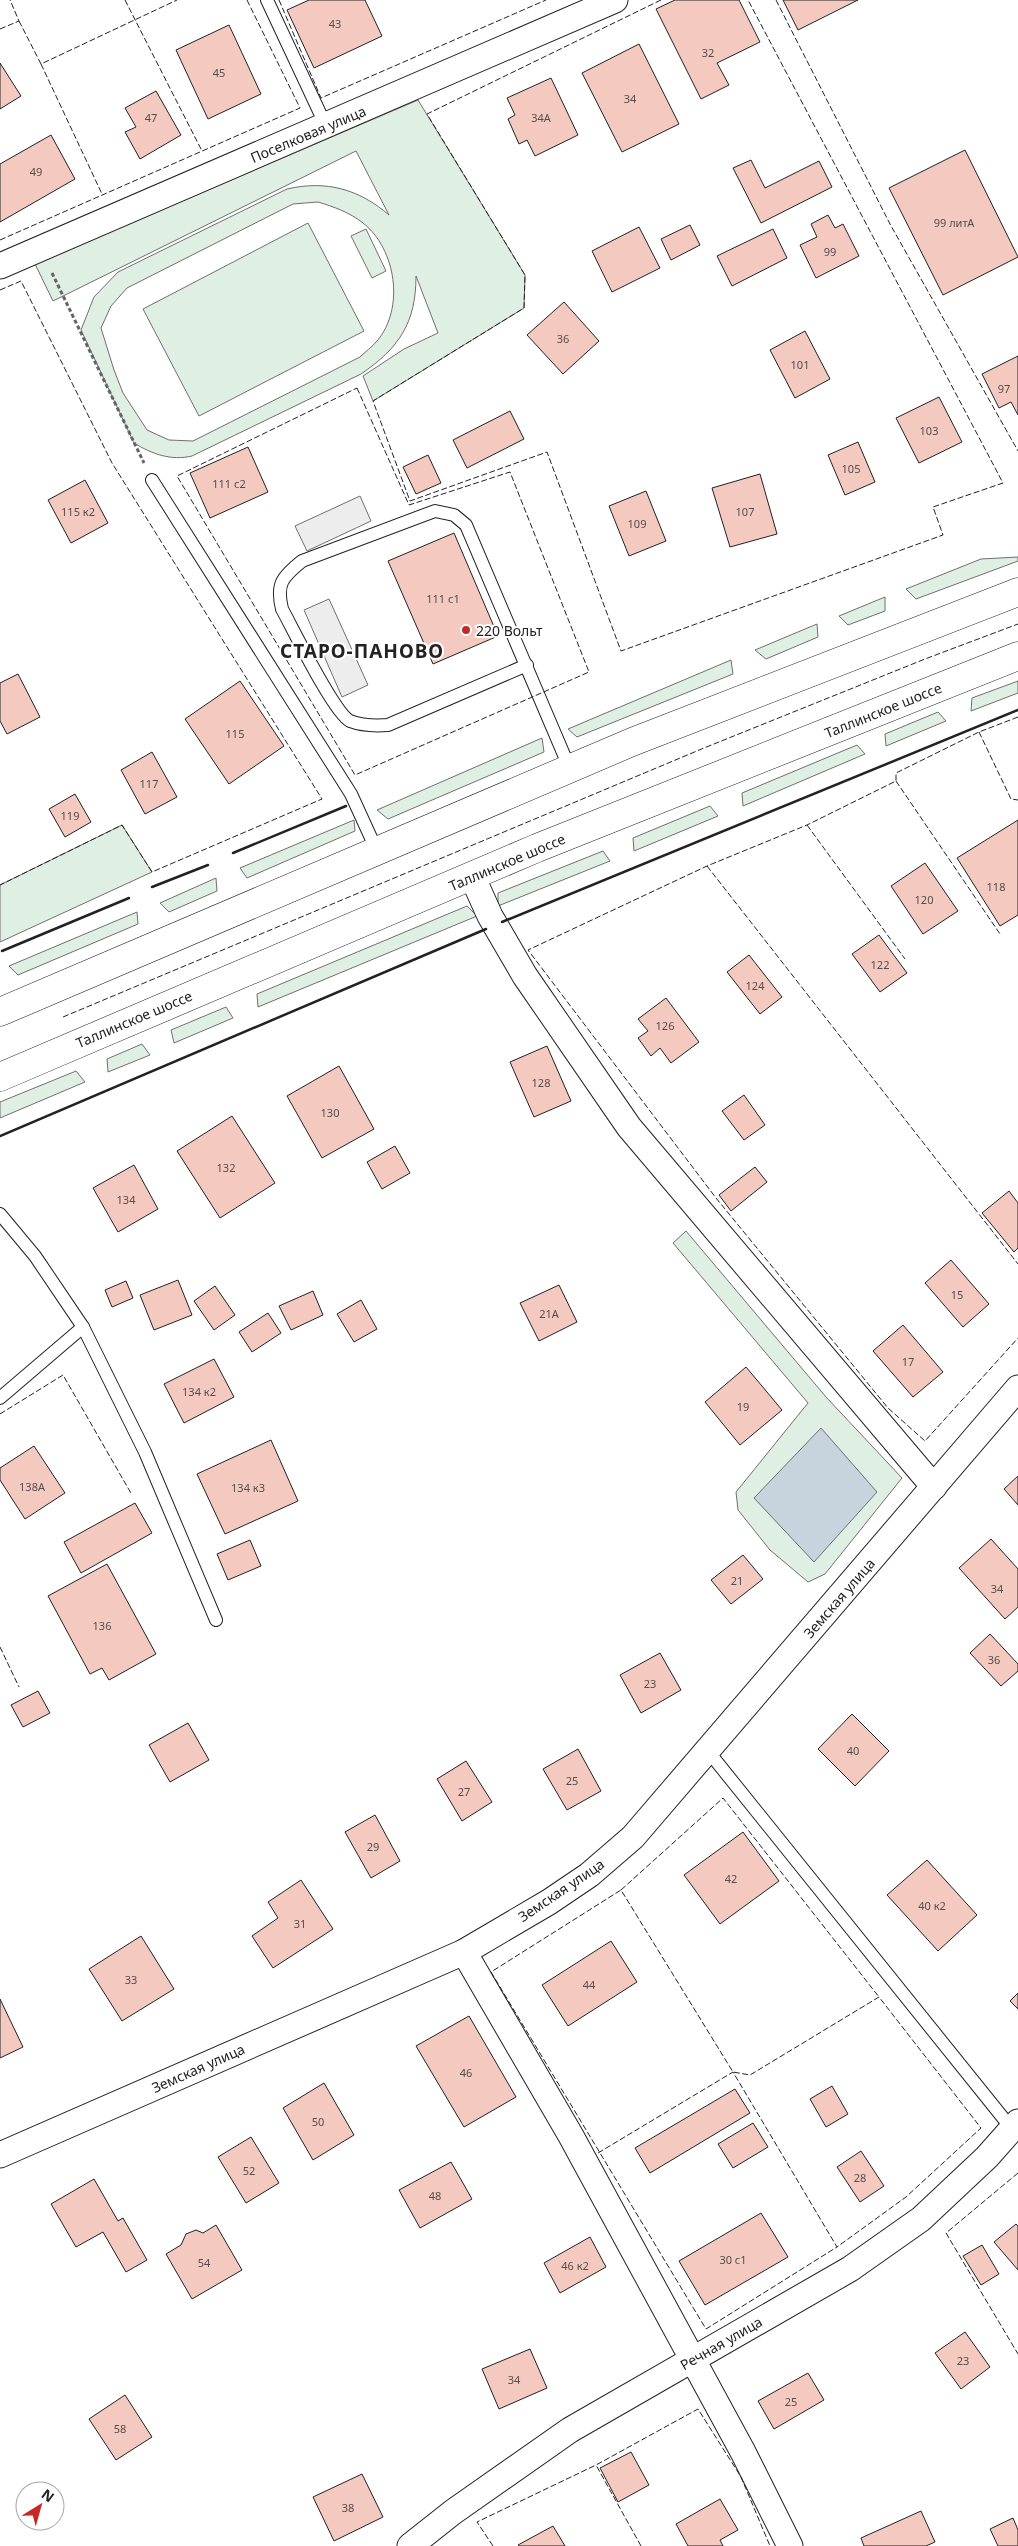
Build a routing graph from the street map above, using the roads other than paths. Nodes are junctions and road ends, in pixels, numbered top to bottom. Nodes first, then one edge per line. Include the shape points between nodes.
1 (268, 0) edge
2 (615, 0) edge
3 (326, 126) junction
4 (0, 266) edge
5 (152, 480) road end
6 (1018, 592) edge
7 (1018, 656) edge
8 (527, 665) junction
9 (570, 769) junction
10 (377, 851) junction
11 (472, 876) junction
12 (0, 1012) edge
13 (0, 1077) edge
14 (0, 1214) edge
15 (83, 1328) junction
16 (1018, 1388) edge
17 (0, 1398) edge
18 (934, 1487) junction
19 (216, 1620) dead end
20 (708, 1751) junction
21 (464, 1952) junction
22 (1015, 2126) edge
23 (0, 2154) edge
24 (693, 2359) junction
25 (410, 2546) edge
26 (790, 2546) edge

1 - 3 lane
2 - 3 street, Поселковая улица
3 - 4 street, Поселковая улица
5 - 10 lane via 351,794
6 - 9 main road
7 - 11 main road, Таллинское шоссе
8 - 8 lane via 466,525 454,515 435,511 302,562 285,574 278,593 282,609 335,704 348,720 368,726 388,726
8 - 9 lane
9 - 10 main road
10 - 12 main road
11 - 13 main road, Таллинское шоссе
11 - 18 street via 490,916 525,976 629,1127
14 - 15 lane via 35,1256
15 - 17 lane
15 - 19 lane via 145,1452
16 - 18 street, Земская улица
18 - 20 street, Земская улица
20 - 21 street, Земская улица via 633,1837 588,1875
20 - 22 lane
21 - 23 street, Земская улица
21 - 24 street via 571,2136
22 - 24 street, Речная улица via 921,2219 850,2269
24 - 25 street, Речная улица via 570,2430
24 - 26 street

